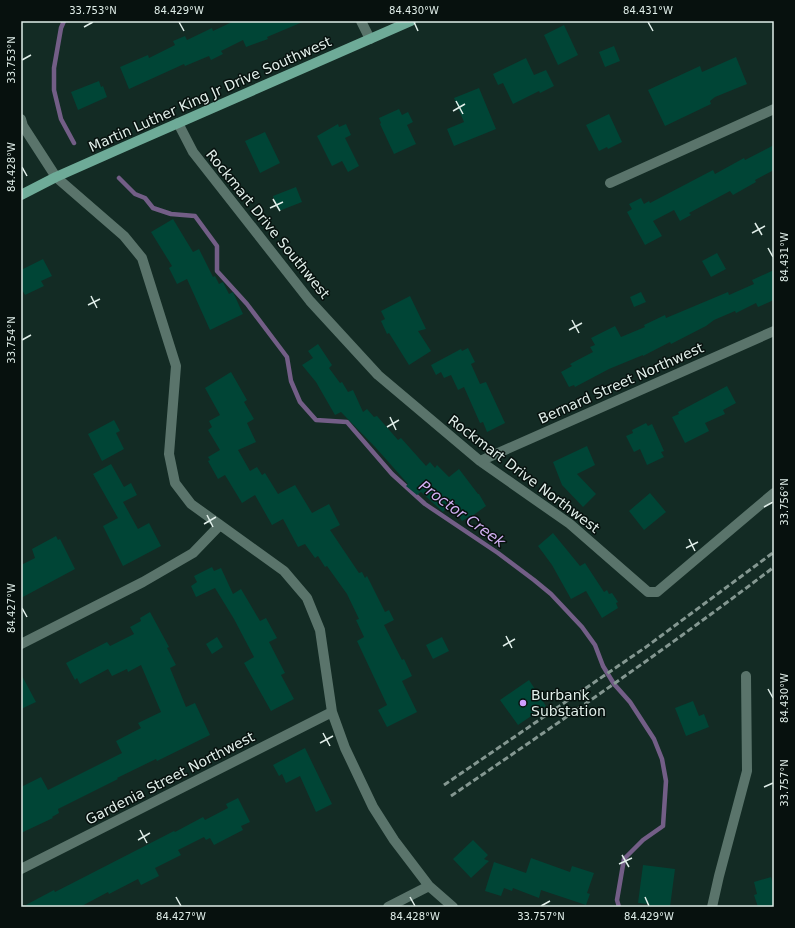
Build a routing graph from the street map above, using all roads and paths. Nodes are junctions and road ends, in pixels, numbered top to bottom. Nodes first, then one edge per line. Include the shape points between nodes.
1 (361, 21) edge
2 (411, 21) edge
3 (370, 39) junction
4 (774, 109) edge
5 (21, 119) edge
6 (178, 123) junction
7 (56, 177) junction
8 (610, 183) dead end
9 (21, 195) edge
10 (774, 331) edge
11 (343, 337) joint
12 (480, 461) junction
13 (774, 493) edge
14 (220, 524) junction
15 (21, 644) edge
16 (746, 676) dead end
17 (332, 712) junction
18 (21, 870) edge
19 (429, 886) junction
20 (388, 907) edge
21 (453, 907) edge
22 (712, 907) edge

1 - 3 street
2 - 3 main road, Martin Luther King Jr Drive Southwest
3 - 6 main road, Martin Luther King Jr Drive Southwest
4 - 8 street
5 - 7 street
6 - 7 main road, Martin Luther King Jr Drive Southwest
6 - 11 street, Rockmart Drive Southwest via 193,152 310,301
7 - 9 main road, Martin Luther King Jr Drive Southwest
7 - 14 street via 124,236 142,258 176,366 169,454 175,483 191,504
10 - 12 street, Bernard Street Northwest
11 - 12 street, Rockmart Drive Northwest via 378,375
12 - 13 street, Rockmart Drive Northwest via 570,524 648,592 657,592
14 - 15 street via 194,553
14 - 17 street via 284,571 307,598 320,630
16 - 22 street via 747,771
17 - 18 street, Gardenia Street Northwest
17 - 19 street via 345,748 373,807
19 - 20 street
19 - 21 street

